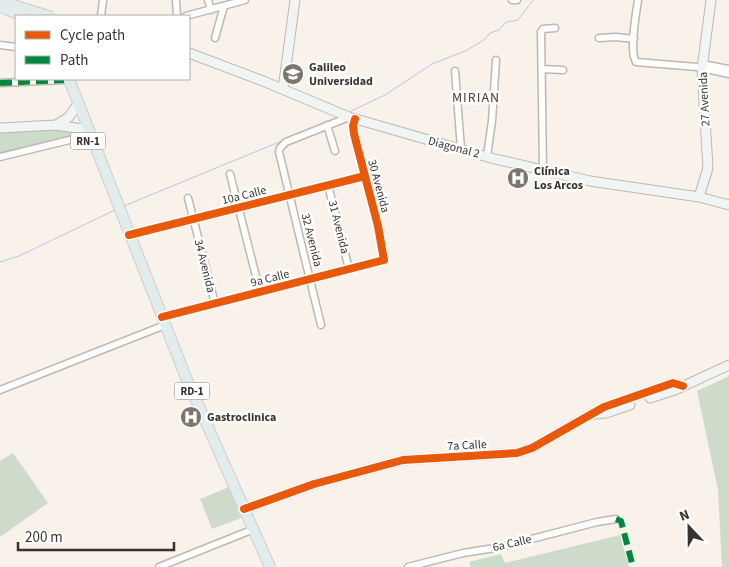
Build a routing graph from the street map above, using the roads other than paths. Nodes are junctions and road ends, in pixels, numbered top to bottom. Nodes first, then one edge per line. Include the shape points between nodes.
1 (103, 0) edge
2 (176, 0) edge
3 (208, 0) edge
4 (245, 0) edge
5 (295, 0) edge
6 (512, 0) edge
7 (517, 0) edge
8 (638, 0) edge
9 (711, 0) edge
10 (0, 1) edge
11 (224, 6) junction
12 (0, 7) edge
13 (211, 10) junction
14 (20, 15) edge
15 (46, 15) edge
16 (101, 15) edge
17 (177, 15) edge
18 (190, 15) edge
19 (555, 28) dead end
20 (215, 38) dead end
21 (599, 38) dead end
22 (634, 39) junction
23 (0, 45) edge
24 (15, 47) edge
25 (190, 53) edge
26 (496, 60) dead end
27 (702, 66) junction
28 (542, 69) junction
29 (729, 69) edge
30 (562, 70) dead end
31 (455, 71) dead end
32 (729, 74) edge
33 (50, 80) edge
34 (66, 80) edge
35 (66, 80) edge
36 (0, 83) edge
37 (283, 89) junction
38 (75, 108) junction
39 (352, 118) junction
40 (56, 125) junction
41 (327, 125) junction
42 (0, 128) edge
43 (84, 133) junction
44 (461, 149) junction
45 (335, 151) dead end
46 (488, 156) junction
47 (0, 157) edge
48 (543, 170) junction
49 (230, 174) dead end
50 (365, 176) junction
51 (328, 185) junction
52 (289, 195) junction
53 (699, 197) junction
54 (188, 198) dead end
55 (114, 202) junction
56 (729, 205) edge
57 (239, 208) junction
58 (119, 216) junction
59 (193, 220) junction
60 (129, 235) junction
61 (384, 260) joint
62 (349, 269) junction
63 (310, 279) junction
64 (260, 292) junction
65 (215, 304) junction
66 (161, 322) junction
67 (321, 326) dead end
68 (729, 365) edge
69 (0, 390) edge
70 (244, 509) junction
71 (616, 519) dead end
72 (249, 531) junction
73 (159, 567) edge
74 (264, 567) edge
75 (270, 567) edge
76 (408, 567) edge

1 - 16 street
2 - 17 street
3 - 13 street
4 - 11 street
5 - 37 street
6 - 7 street
8 - 22 street
9 - 27 street, 27 Avenida
10 - 15 main road
11 - 13 street
11 - 20 street
12 - 14 main road
13 - 18 street
19 - 28 street via 542,30
21 - 22 street
22 - 27 street via 635,61 640,64
23 - 24 street
25 - 37 street, Diagonal 2
26 - 46 street
27 - 29 street
27 - 32 street
27 - 53 street, 27 Avenida via 708,168
28 - 30 street
28 - 48 street
31 - 44 street
33 - 36 street
34 - 38 main road, RN-1
35 - 55 main road, RN-1
37 - 39 street, Diagonal 2
38 - 40 street via 69,117
38 - 43 main road, RN-1
39 - 41 street, 32 Avenida
39 - 44 street, Diagonal 2
39 - 50 street, 30 Avenida
40 - 42 street
40 - 43 street
41 - 45 street
41 - 52 street, 32 Avenida via 286,142 280,148
43 - 47 street
43 - 55 main road, RN-1
44 - 46 street, Diagonal 2
46 - 48 street, Diagonal 2
48 - 53 street, Diagonal 2 via 611,185
49 - 57 street
50 - 51 street, 10a Calle
50 - 61 street, 30 Avenida
51 - 52 street, 10a Calle
51 - 62 street, 31 Avenida
52 - 57 street, 10a Calle
52 - 63 street, 32 Avenida
53 - 56 street, Diagonal 2
54 - 59 street, 34 Avenida
55 - 58 main road
57 - 59 street, 10a Calle
57 - 64 street
58 - 60 main road, RD-1
58 - 66 main road
59 - 60 street, 10a Calle
59 - 65 street, 34 Avenida
60 - 66 main road, RD-1
61 - 62 street, 9a Calle
62 - 63 street, 9a Calle
63 - 64 street, 9a Calle
63 - 67 street, 32 Avenida
64 - 65 street, 9a Calle
65 - 66 street, 9a Calle
66 - 69 street, 9a Calle
66 - 70 main road, RD-1
66 - 72 main road via 180,377
68 - 70 street, 7a Calle via 683,386 673,383 604,407 532,448 517,453 403,460 314,484
70 - 75 main road, RD-1
71 - 76 street, 6a Calle
72 - 73 street
72 - 74 main road

